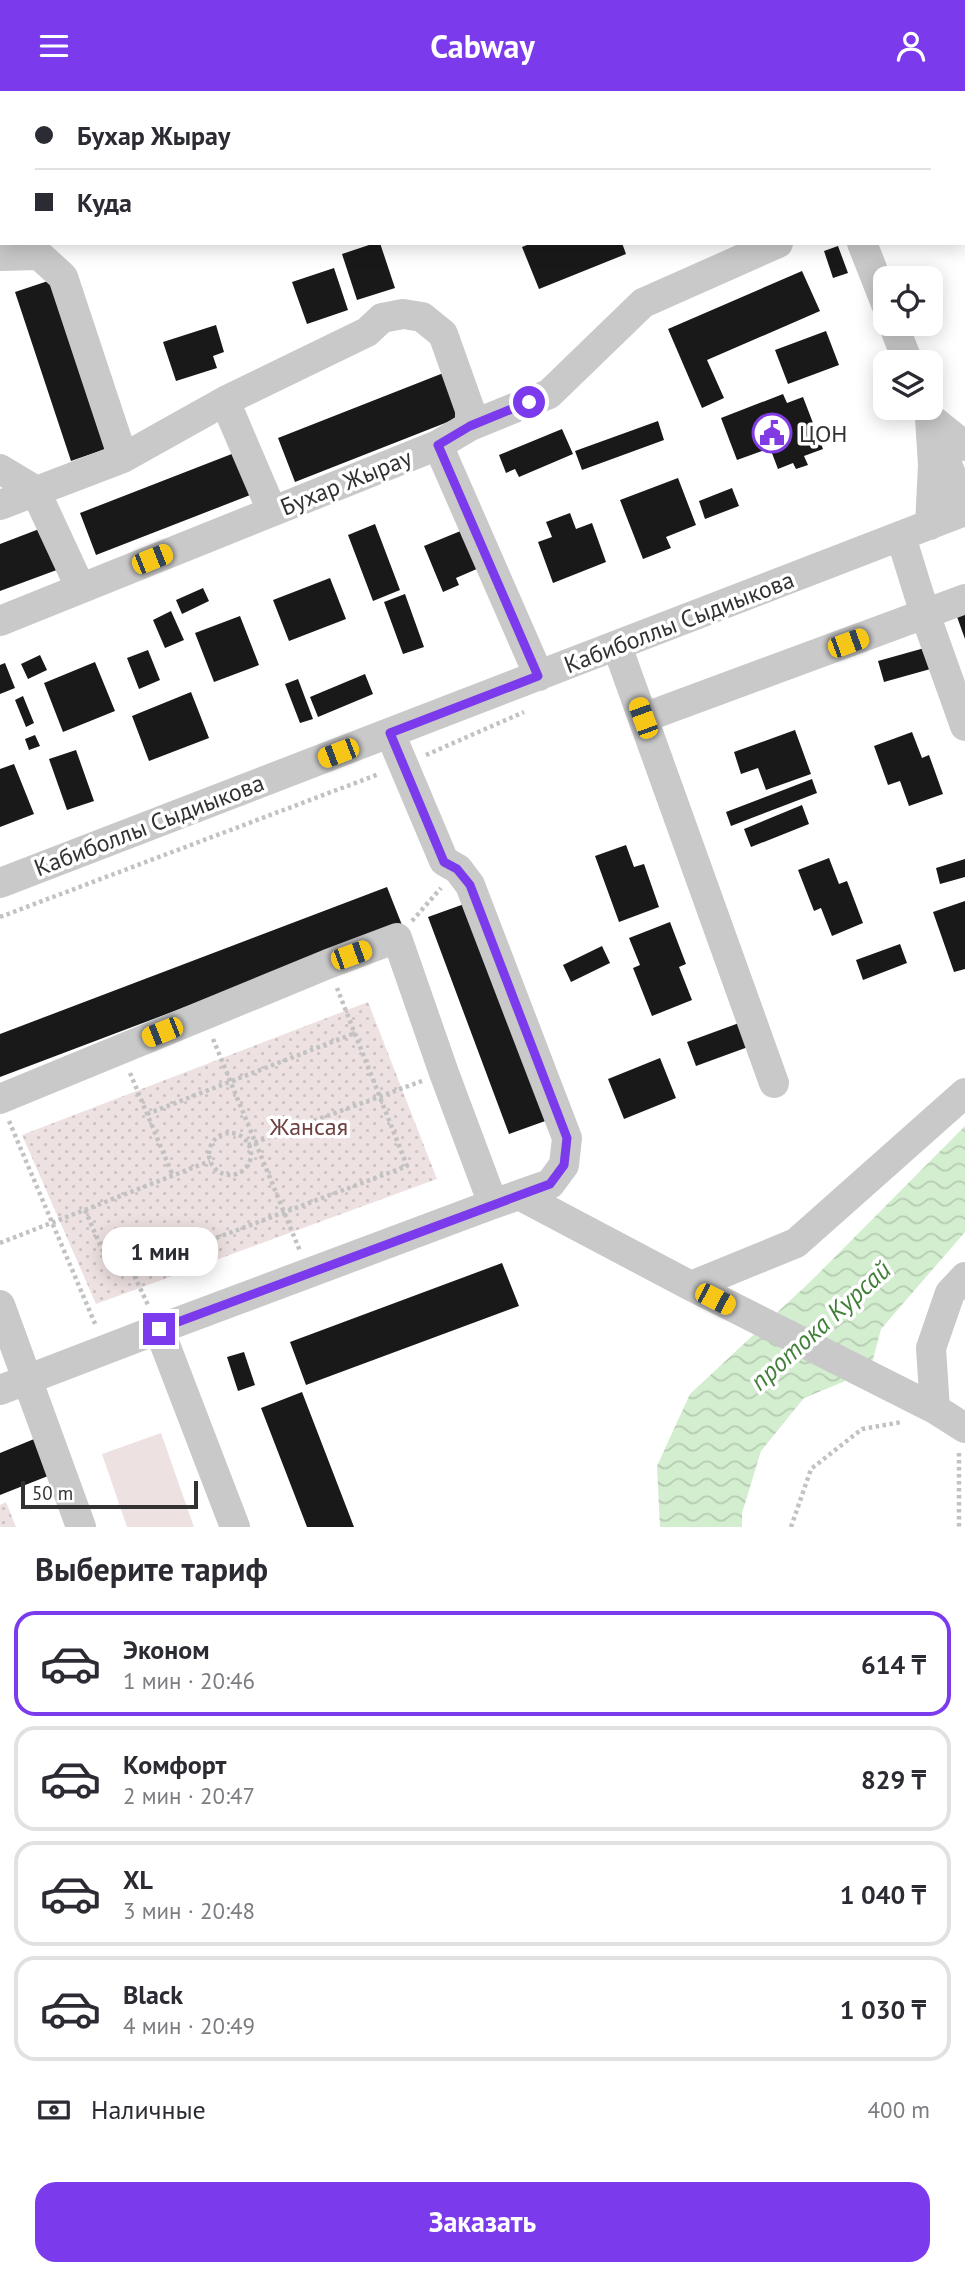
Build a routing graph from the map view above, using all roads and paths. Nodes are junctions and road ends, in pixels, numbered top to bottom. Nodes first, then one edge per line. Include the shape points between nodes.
1 (774, 245) edge
2 (863, 245) edge
3 (0, 256) edge
4 (873, 271) edge
5 (225, 401) junction
6 (929, 420) edge
7 (931, 420) edge
8 (936, 420) edge
9 (470, 426) junction
10 (438, 445) junction
11 (965, 446) edge
12 (123, 458) junction
13 (0, 469) edge
14 (35, 490) junction
15 (0, 505) edge
16 (965, 510) edge
17 (272, 511) junction
18 (930, 525) junction
19 (901, 537) junction
20 (80, 587) junction
21 (965, 599) edge
22 (925, 614) junction
23 (0, 621) edge
24 (617, 646) junction
25 (538, 676) junction
26 (526, 711) dead end
27 (643, 718) junction
28 (965, 726) edge
29 (390, 733) junction
30 (403, 765) junction
31 (457, 869) junction
32 (0, 883) edge
33 (0, 917) edge
34 (397, 938) junction
35 (328, 964) junction
36 (204, 1015) junction
37 (355, 1033) junction
38 (120, 1049) junction
39 (444, 1073) junction
40 (230, 1082) junction
41 (774, 1083) dead end
42 (965, 1093) edge
43 (379, 1097) junction
44 (3, 1105) edge
45 (147, 1114) junction
46 (255, 1142) junction
47 (248, 1145) junction
48 (210, 1161) junction
49 (173, 1176) junction
50 (506, 1200) junction
51 (85, 1210) junction
52 (283, 1213) junction
53 (52, 1223) junction
54 (0, 1243) edge
55 (131, 1270) junction
56 (309, 1273) junction
57 (965, 1277) edge
58 (691, 1286) junction
59 (0, 1305) edge
60 (159, 1329) junction
61 (106, 1350) junction
62 (13, 1385) edge
63 (953, 1420) edge
64 (81, 1527) edge
65 (235, 1527) edge
66 (791, 1527) edge
67 (959, 1527) edge

1 - 9 street, Бухар Жырау via 643,303 549,394
2 - 4 street
3 - 12 street via 39,254 63,278
5 - 9 street via 367,332 382,318 403,314 422,317 443,334 470,410
5 - 12 street
5 - 17 street
6 - 18 street via 933,465
7 - 16 street
8 - 11 street
9 - 10 street, Бухар Жырау
10 - 17 street, Бухар Жырау
10 - 25 street
12 - 14 street
13 - 14 street
14 - 15 street
14 - 20 street
16 - 18 street, Кабиболлы Сыдиыкова
17 - 20 street, Бухар Жырау
18 - 19 street, Кабиболлы Сыдиыкова
19 - 22 street
19 - 24 street, Кабиболлы Сыдиыкова
20 - 23 street, Бухар Жырау
21 - 22 street
22 - 27 street
22 - 28 street
24 - 25 street, Кабиболлы Сыдиыкова
24 - 27 street
25 - 29 street, Кабиболлы Сыдиыкова
26 - 30 path
27 - 41 street
29 - 30 street
29 - 32 street, Кабиболлы Сыдиыкова
30 - 31 street via 444,862
30 - 33 path
31 - 34 path
31 - 50 street via 470,885 567,1138 564,1165 550,1184
34 - 35 street
34 - 39 street
35 - 36 street
35 - 37 path
36 - 38 street
36 - 40 path
37 - 40 path
37 - 43 path
38 - 44 street
38 - 45 path
39 - 43 path
39 - 50 street
40 - 45 path
40 - 46 path
42 - 58 street via 796,1243
43 - 46 path
43 - 52 path via 407,1166
44 - 53 path
45 - 49 path
46 - 47 path
46 - 52 path
47 - 48 path via 238,1135 219,1137 210,1147
47 - 48 path via 248,1165 238,1174 218,1172
48 - 49 path
49 - 51 path
50 - 56 street
50 - 58 street
51 - 53 path
51 - 55 path via 108,1263 125,1256
52 - 55 path
52 - 56 path
53 - 54 path
53 - 61 path
55 - 60 path
56 - 60 street
57 - 63 street via 950,1293 932,1348
58 - 63 street
59 - 62 street
60 - 61 street
60 - 65 street
61 - 62 street
62 - 64 street
63 - 66 path via 914,1420 862,1429 811,1469
63 - 67 path

